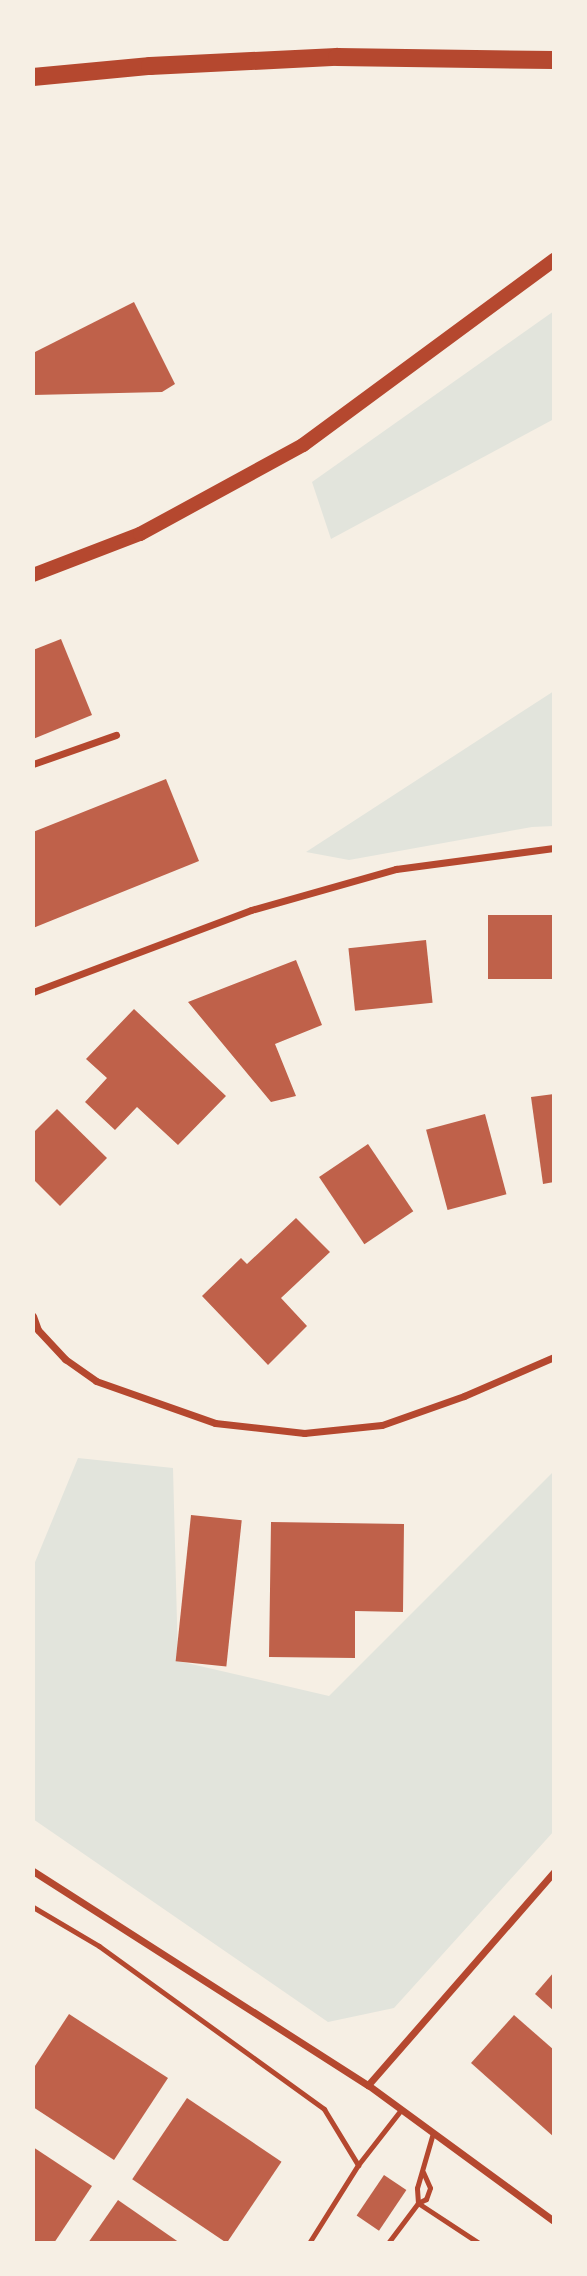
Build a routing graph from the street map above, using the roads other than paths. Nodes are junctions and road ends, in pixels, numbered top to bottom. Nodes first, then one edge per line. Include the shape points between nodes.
1 (554, 60) edge
2 (33, 77) edge
3 (554, 260) edge
4 (33, 575) edge
5 (116, 735) dead end
6 (33, 764) edge
7 (554, 848) edge
8 (33, 992) edge
9 (33, 1316) edge
10 (554, 1357) edge
11 (33, 1871) edge
12 (554, 1872) edge
13 (33, 1908) edge
14 (368, 2085) junction
15 (400, 2111) junction
16 (433, 2133) junction
17 (358, 2165) junction
18 (423, 2172) junction
19 (418, 2203) junction
20 (554, 2221) edge
21 (309, 2243) edge
22 (388, 2243) edge
23 (479, 2243) edge

1 - 2 main road via 337,57 150,65
3 - 4 main road via 303,445 140,534
5 - 6 street
7 - 8 street via 396,869 251,909
9 - 10 street via 38,1330 65,1359 107,1385 215,1423 304,1433 382,1425
11 - 14 street
12 - 14 street
13 - 17 lane via 99,1946 324,2109
14 - 15 street
15 - 16 street
15 - 17 lane
16 - 18 lane
16 - 20 street
17 - 21 lane
18 - 19 lane
18 - 19 lane via 430,2188 426,2199
19 - 22 lane
19 - 23 lane

